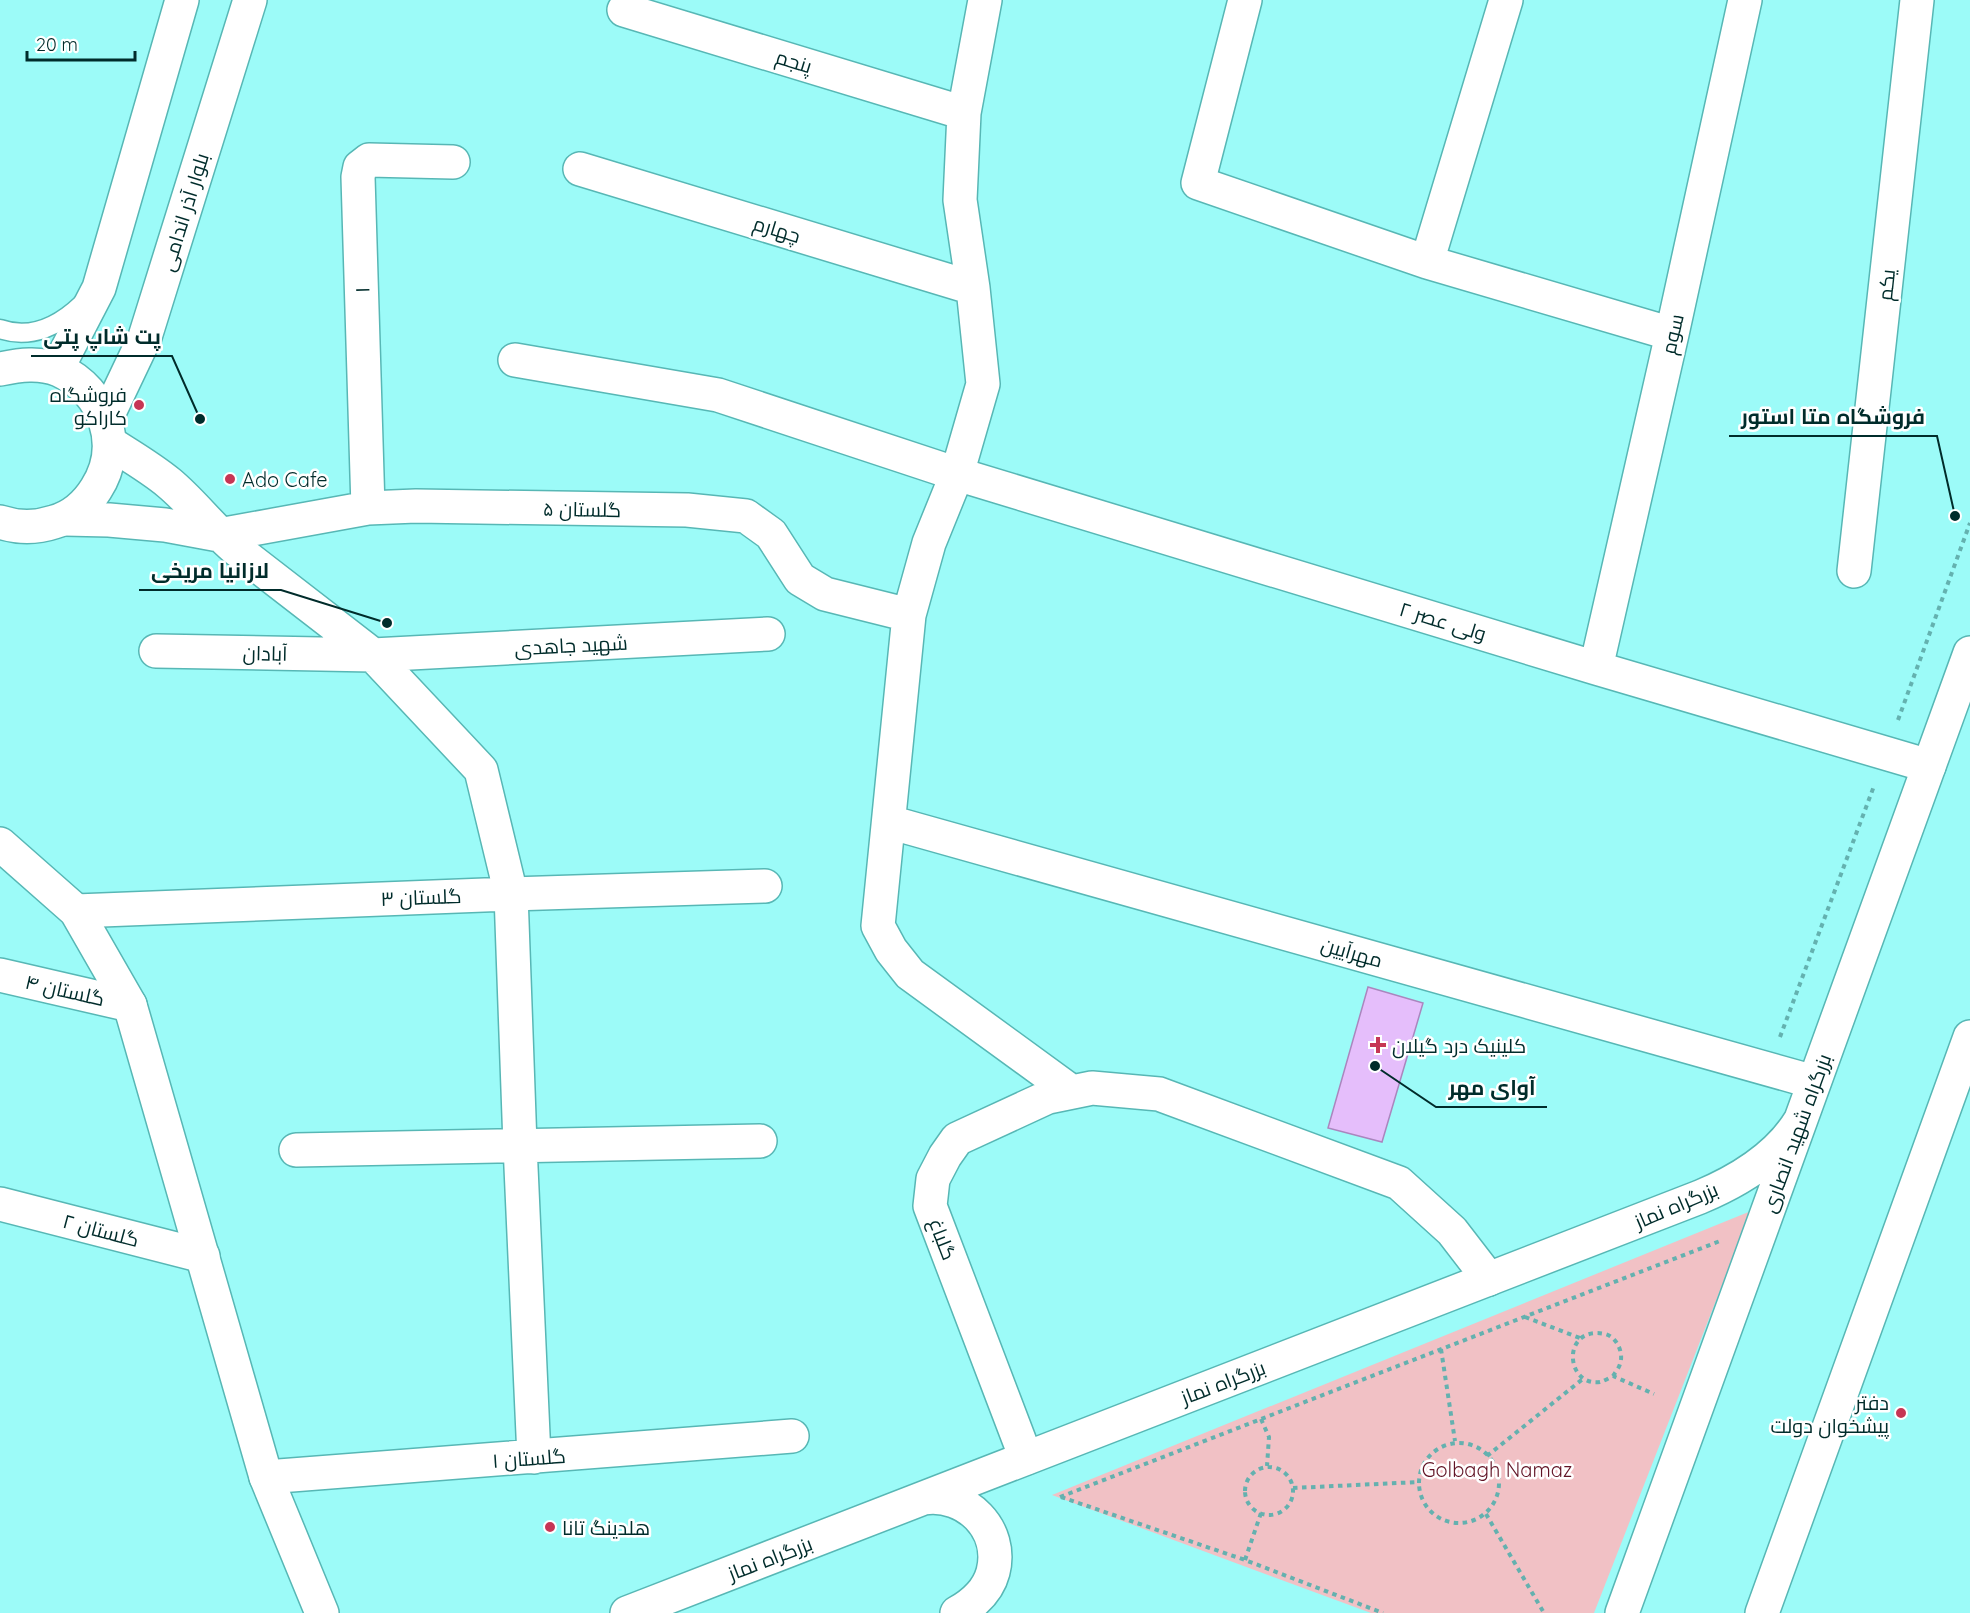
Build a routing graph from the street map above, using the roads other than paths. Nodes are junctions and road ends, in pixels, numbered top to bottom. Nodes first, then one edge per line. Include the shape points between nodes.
1 (182, 0) edge
2 (250, 0) edge
3 (984, 0) edge
4 (1245, 0) edge
5 (1506, 0) edge
6 (1745, 0) edge
7 (1917, 0) edge
8 (624, 10) dead end
9 (665, 11) edge
10 (964, 113) junction
11 (453, 162) dead end
12 (580, 169) dead end
13 (1427, 262) junction
14 (99, 288) junction
15 (973, 288) junction
16 (0, 329) edge
17 (1672, 334) junction
18 (514, 360) dead end
19 (0, 369) edge
20 (57, 369) junction
21 (108, 431) junction
22 (957, 474) junction
23 (368, 508) junction
24 (65, 519) junction
25 (3, 528) edge
26 (219, 535) junction
27 (1854, 571) dead end
28 (909, 615) junction
29 (768, 634) dead end
30 (156, 651) dead end
31 (1970, 653) edge
32 (373, 655) junction
33 (1596, 668) junction
34 (1929, 766) junction
35 (889, 822) junction
36 (0, 844) edge
37 (765, 886) dead end
38 (511, 894) junction
39 (76, 911) junction
40 (0, 975) edge
41 (130, 1005) junction
42 (1970, 1037) edge
43 (1814, 1082) junction
44 (1072, 1092) junction
45 (1800, 1121) junction
46 (760, 1141) dead end
47 (520, 1145) junction
48 (296, 1150) dead end
49 (0, 1204) edge
50 (203, 1256) junction
51 (1489, 1279) junction
52 (792, 1436) dead end
53 (534, 1457) junction
54 (1026, 1458) junction
55 (266, 1477) junction
56 (924, 1498) junction
57 (322, 1613) edge
58 (627, 1613) edge
59 (957, 1613) edge
60 (1622, 1613) edge
61 (1762, 1613) edge

1 - 14 main road
2 - 21 main road, بلوار آذر اندامی via 145,336
3 - 10 main road
4 - 13 main road via 1198,183
5 - 13 main road
6 - 17 main road, سوم
7 - 27 main road, یکم
8 - 9 main road, پنجم
9 - 10 main road, پنجم
10 - 15 main road via 960,200
11 - 23 main road, ۱ via 369,160 360,167
12 - 15 main road, چهارم
13 - 17 main road
14 - 16 lane via 60,323 36,332
14 - 20 main road
15 - 22 main road via 983,384
17 - 33 main road, سوم
18 - 22 main road, ولی عصر ۲ via 718,395
19 - 20 main road via 29,365
20 - 21 main road via 78,381 95,398
21 - 24 main road, بلوار آذر اندامی via 109,461 103,478 88,502
21 - 26 main road via 168,482
22 - 28 main road via 928,543
22 - 33 main road, ولی عصر ۲
23 - 26 main road, گلستان ۵
23 - 28 main road, گلستان ۵ via 687,510 746,516 771,534 800,579 825,594
24 - 25 main road via 37,527
24 - 26 main road via 140,523
26 - 32 main road
28 - 35 main road
29 - 32 main road, شهید جاهدی
30 - 32 main road, آبادان
31 - 34 main road, بزرگراه شهید انصاری
32 - 38 main road via 481,770
33 - 34 main road, ولی عصر ۲
34 - 43 main road, بزرگراه شهید انصاری
35 - 43 main road, مهرآیین
35 - 44 main road via 878,926 891,950 910,974
36 - 39 main road
37 - 38 main road, گلستان ۳
38 - 39 main road, گلستان ۳
38 - 47 main road
39 - 41 main road
40 - 41 main road, گلستان ۴
41 - 50 main road
42 - 61 main road
43 - 45 main road, بزرگراه شهید انصاری
44 - 51 main road, گلباغ via 1092,1088 1159,1094 1399,1183 1452,1231
44 - 54 main road, گلباغ via 1048,1097 957,1139 933,1179 930,1206
45 - 51 main road, بزرگراه نماز via 1789,1138 1762,1162 1714,1190
45 - 60 main road, بزرگراه شهید انصاری
46 - 47 main road
47 - 48 main road
47 - 53 main road
49 - 50 main road, گلستان ۲
50 - 55 main road
51 - 54 main road, بزرگراه نماز
52 - 53 main road, گلستان ۱
53 - 55 main road, گلستان ۱
54 - 56 main road, بزرگراه نماز
55 - 57 main road
56 - 58 main road, بزرگراه نماز
56 - 59 main road via 951,1499 970,1508 984,1523 993,1542 989,1582 977,1599

